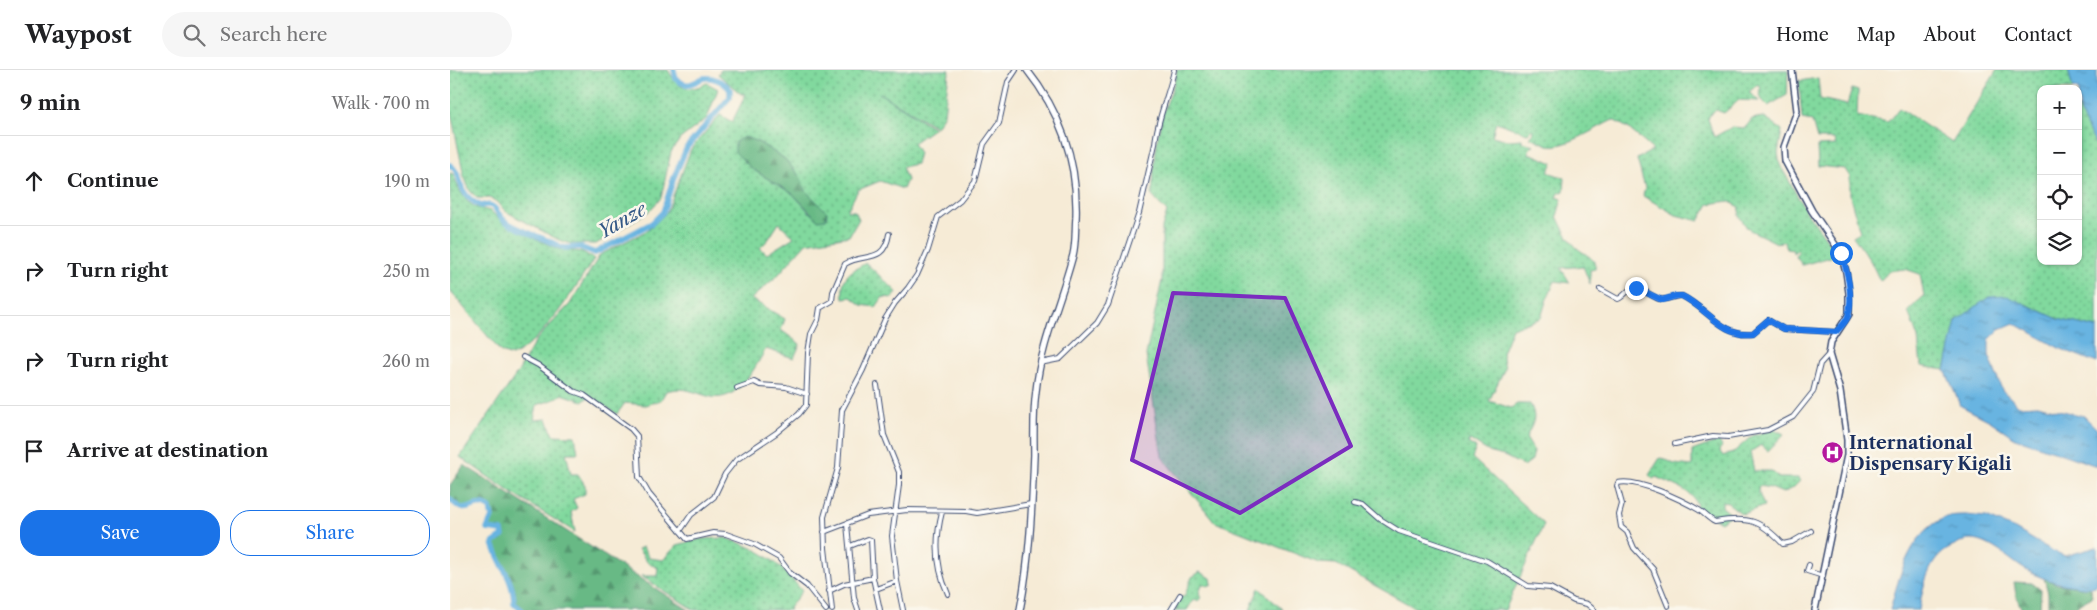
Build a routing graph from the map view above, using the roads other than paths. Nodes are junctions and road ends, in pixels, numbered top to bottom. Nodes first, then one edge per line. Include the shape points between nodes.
1 (1016, 70) edge
2 (1026, 70) edge
3 (1174, 70) edge
4 (1792, 70) edge
5 (889, 234) dead end
6 (1600, 290) dead end
7 (1836, 332) junction
8 (1829, 354) junction
9 (523, 357) dead end
10 (1040, 363) junction
11 (877, 385) dead end
12 (737, 388) dead end
13 (807, 394) junction
14 (1676, 444) dead end
15 (1355, 502) dead end
16 (1031, 504) junction
17 (896, 511) junction
18 (942, 512) junction
19 (847, 524) junction
20 (680, 531) junction
21 (1811, 531) dead end
22 (824, 532) junction
23 (850, 546) junction
24 (1809, 565) dead end
25 (1823, 576) junction
26 (873, 578) junction
27 (897, 581) junction
28 (853, 582) junction
29 (876, 589) junction
30 (829, 591) junction
31 (948, 594) dead end
32 (1180, 595) dead end
33 (1668, 606) dead end
34 (826, 610) edge
35 (832, 610) edge
36 (858, 610) edge
37 (880, 610) edge
38 (903, 610) edge
39 (1020, 610) edge
40 (1171, 610) edge
41 (1594, 610) edge
42 (1815, 610) edge

1 - 22 street via 1008,82 999,123 984,144 975,180 960,200 938,217 917,275 892,307 844,404 838,468 826,511
2 - 10 highway via 1042,90 1060,125 1077,191 1073,254
3 - 10 street via 1156,133 1139,213 1108,305 1097,323 1060,358
4 - 7 main road via 1797,111 1784,147 1785,161 1843,259 1849,308 1846,322
5 - 13 street via 887,244 879,254 845,264 832,301 820,308 809,344
6 - 7 street via 1618,298 1632,288 1662,300 1682,296 1736,332 1753,333 1768,320 1784,329
7 - 8 main road
8 - 14 street via 1820,364 1813,392 1793,417 1768,430
8 - 25 main road via 1840,391 1847,455
9 - 20 street via 631,429 637,436 639,478
10 - 16 highway via 1034,406
11 - 17 street via 884,435 898,472
12 - 13 street via 754,382
13 - 20 street via 806,405 799,414 736,460 714,497 692,515
15 - 41 street via 1364,504 1399,531 1487,561 1528,586 1550,588 1574,601 1590,605
16 - 18 street via 976,513
16 - 39 highway
17 - 18 street
17 - 19 street via 868,515
17 - 27 street via 892,536
18 - 31 street via 937,548
19 - 22 street
19 - 23 street
20 - 34 street via 686,539 713,533 726,534 759,546 779,558 790,574 807,586
21 - 33 street via 1783,544 1770,530 1756,523 1734,519 1715,522 1699,510 1648,486 1627,482 1618,484 1622,504 1621,527 1653,569
22 - 30 street
23 - 26 street via 871,540
23 - 28 street
24 - 25 street via 1807,572
25 - 42 main road
26 - 28 street
26 - 29 street
27 - 29 street
27 - 38 street
28 - 30 street
28 - 36 street
29 - 37 street
30 - 35 street
32 - 40 street

